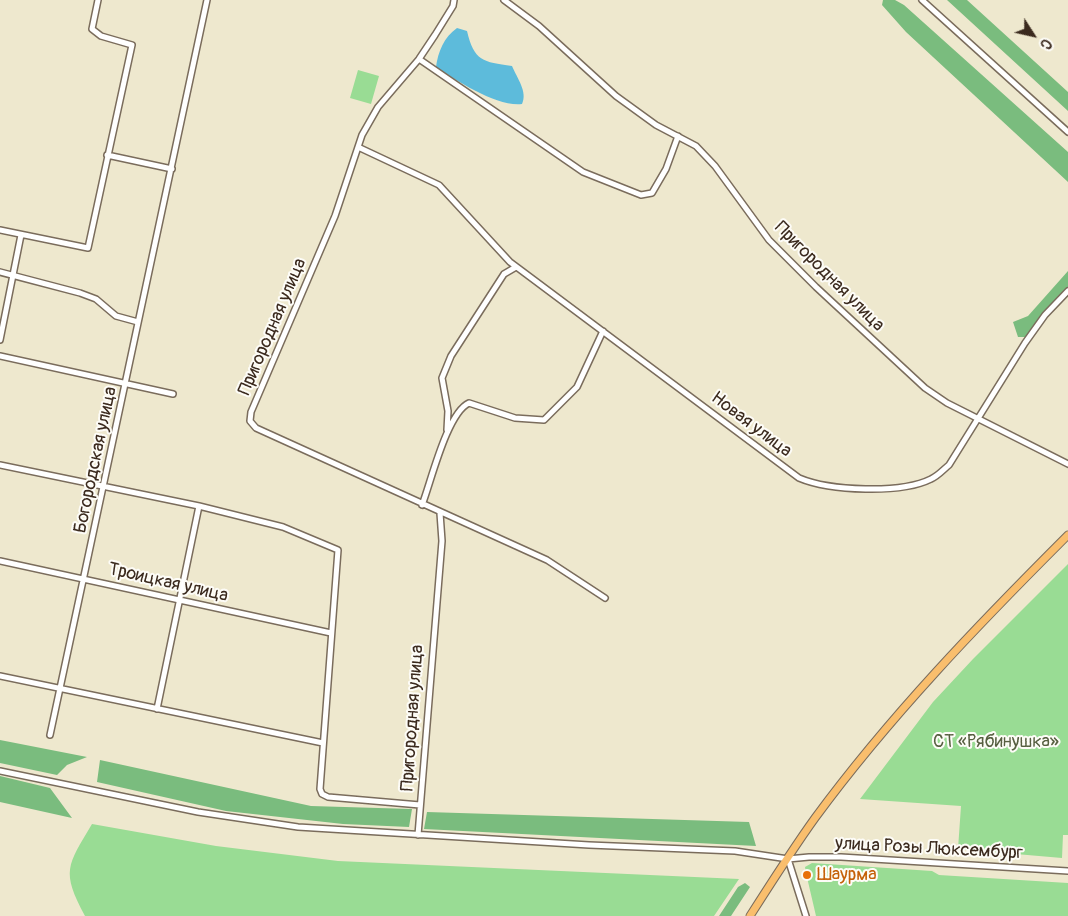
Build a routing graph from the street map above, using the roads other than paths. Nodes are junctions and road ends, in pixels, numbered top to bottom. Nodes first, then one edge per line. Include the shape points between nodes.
1 (98, 0) edge
2 (207, 0) edge
3 (454, 0) edge
4 (504, 0) edge
5 (922, 0) edge
6 (419, 59) junction
7 (1068, 132) edge
8 (678, 136) junction
9 (358, 147) junction
10 (107, 155) junction
11 (172, 169) junction
12 (0, 230) edge
13 (21, 235) junction
14 (516, 267) junction
15 (0, 272) edge
16 (12, 276) junction
17 (1068, 291) edge
18 (138, 322) junction
19 (603, 331) junction
20 (0, 340) edge
21 (0, 356) edge
22 (126, 382) junction
23 (173, 394) dead end
24 (977, 418) junction
25 (448, 433) junction
26 (0, 464) edge
27 (1068, 464) edge
28 (104, 488) junction
29 (422, 505) junction
30 (200, 506) junction
31 (440, 513) junction
32 (1068, 535) edge
33 (0, 560) edge
34 (85, 578) junction
35 (605, 598) dead end
36 (181, 601) junction
37 (331, 633) junction
38 (0, 676) edge
39 (60, 689) junction
40 (158, 709) junction
41 (50, 736) dead end
42 (323, 744) junction
43 (0, 771) edge
44 (420, 805) junction
45 (418, 835) junction
46 (788, 859) junction
47 (1068, 871) edge
48 (750, 916) edge
49 (806, 916) edge

1 - 10 street via 92,29 101,36 132,45
2 - 11 street, Богородская улица
3 - 6 street, Пригородная улица
4 - 8 street, Пригородная улица via 539,26 616,96 656,125
5 - 7 street
6 - 8 street via 583,172 641,195 652,193 666,170
6 - 9 street, Пригородная улица via 378,107
8 - 24 street, Пригородная улица via 696,146 770,240 816,287 925,388
9 - 14 street, Новая улица via 439,185
9 - 29 street, Пригородная улица via 335,216 250,421 256,428
10 - 11 street
10 - 13 street via 88,248
11 - 18 street, Богородская улица
12 - 13 street
13 - 16 street
14 - 19 street, Новая улица
14 - 25 street via 504,274 445,370 442,378
15 - 16 street
16 - 18 street via 80,293 96,299 116,316
16 - 20 street
17 - 24 street, Новая улица via 1025,342
18 - 22 street, Богородская улица
19 - 24 street, Новая улица via 799,478 814,484 883,488 914,485 932,479 950,465
19 - 25 street via 576,387 544,420 515,418 469,403 450,424
21 - 22 street
22 - 23 street
22 - 28 street, Богородская улица
24 - 27 street, Пригородная улица
25 - 29 street
26 - 28 street
28 - 30 street
28 - 34 street, Богородская улица
29 - 31 street, Пригородная улица
30 - 36 street
30 - 37 street via 283,527 338,550
31 - 35 street, Пригородная улица via 547,560
31 - 44 street, Пригородная улица via 442,541
32 - 46 main road via 931,678 835,792
33 - 34 street, Троицкая улица
34 - 36 street, Троицкая улица
34 - 39 street, Богородская улица
36 - 37 street, Троицкая улица
36 - 40 street
37 - 42 street
38 - 39 street
39 - 40 street
39 - 41 street, Богородская улица
40 - 42 street
42 - 44 street via 322,794
43 - 45 street, улица Розы Люксембург via 244,820
44 - 45 street, Пригородная улица
45 - 46 street, улица Розы Люксембург via 735,851
46 - 47 street, улица Розы Люксембург via 809,856
46 - 48 main road
46 - 49 street

